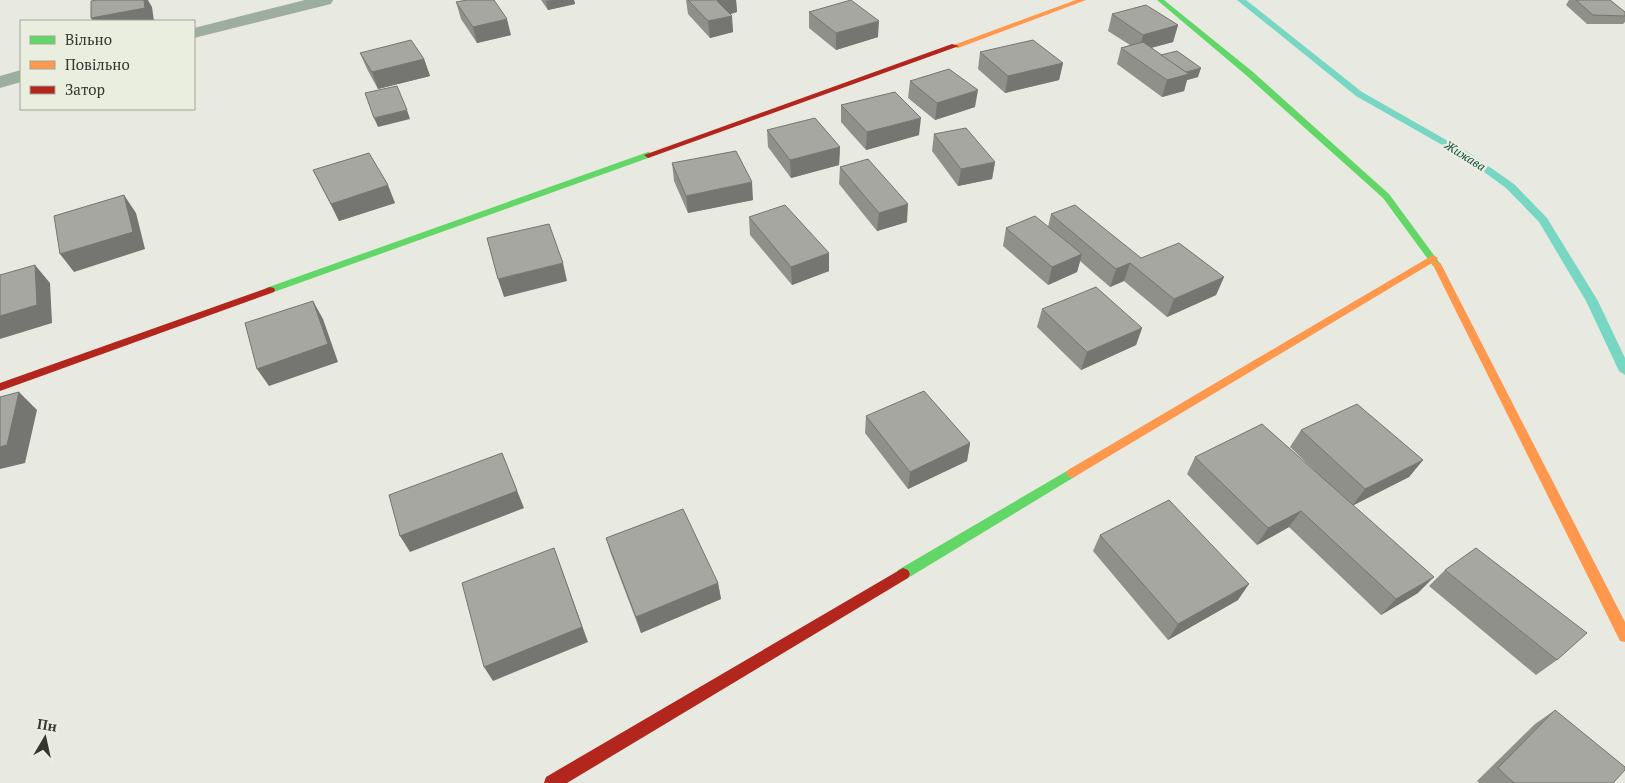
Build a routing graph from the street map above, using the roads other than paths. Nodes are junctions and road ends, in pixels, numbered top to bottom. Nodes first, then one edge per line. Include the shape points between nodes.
1 (325, 0) edge
2 (1083, 0) edge
3 (1160, 0) edge
4 (195, 33) edge
5 (20, 76) edge
6 (0, 82) edge
7 (1433, 258) junction
8 (0, 388) edge
9 (1625, 636) edge
10 (552, 783) edge

1 - 4 street
2 - 8 street
3 - 7 street via 1250,74 1386,196
5 - 6 street
7 - 9 street
7 - 10 street

